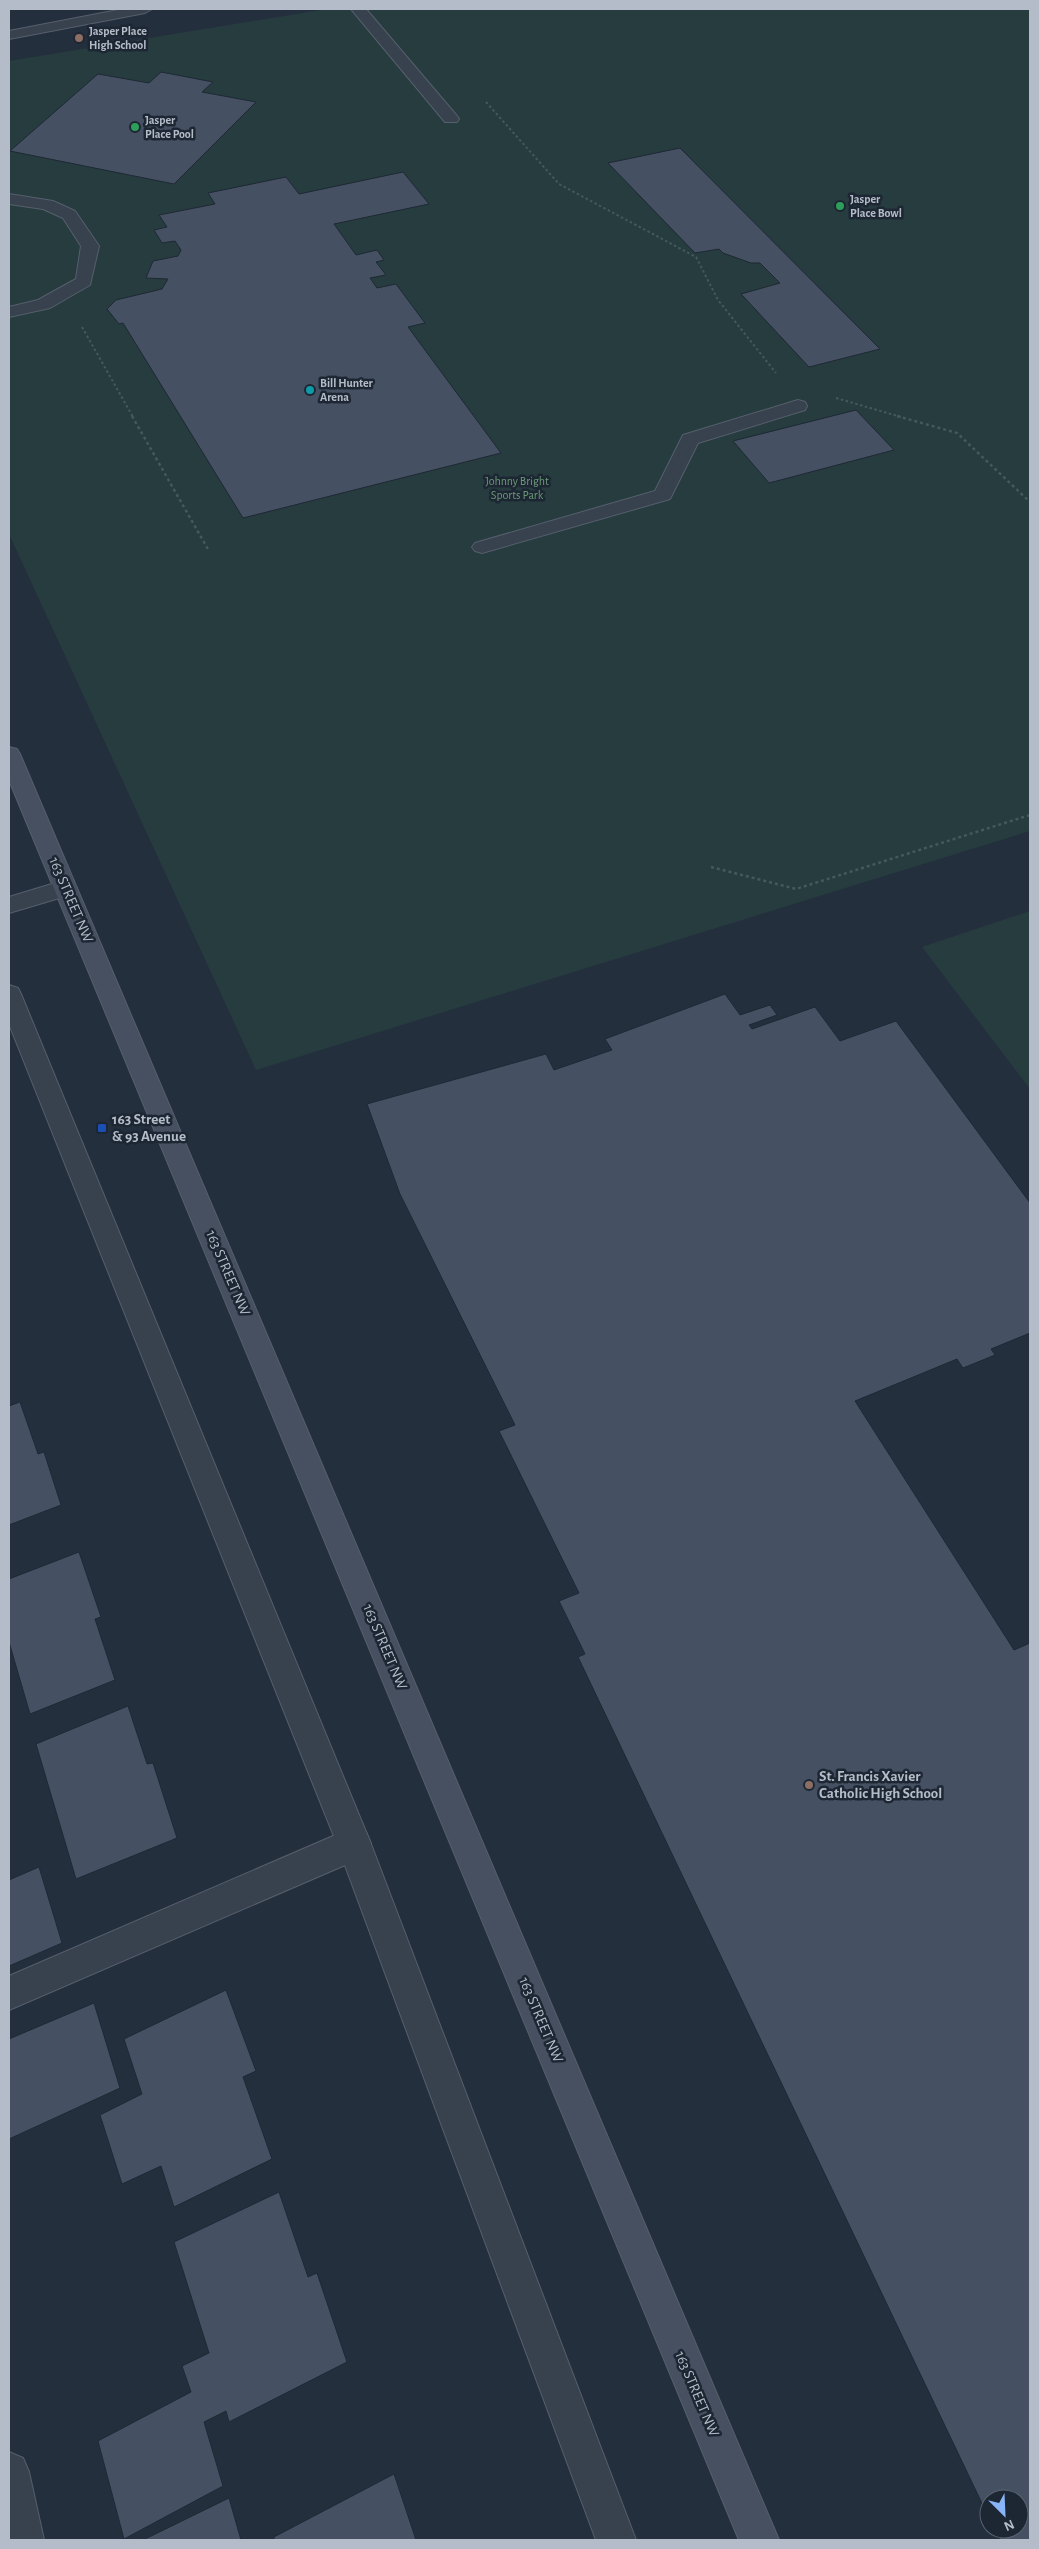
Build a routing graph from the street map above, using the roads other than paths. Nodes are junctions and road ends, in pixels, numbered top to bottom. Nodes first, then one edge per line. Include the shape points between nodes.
1 (145, 9) edge
2 (358, 9) edge
3 (9, 35) edge
4 (451, 120) dead end
5 (9, 199) edge
6 (9, 312) edge
7 (798, 406) dead end
8 (482, 547) dead end
9 (9, 754) edge
10 (65, 888) junction
11 (9, 905) edge
12 (9, 994) edge
13 (354, 1844) junction
14 (9, 1993) edge
15 (9, 2472) edge
16 (24, 2540) edge
17 (616, 2540) edge
18 (759, 2540) edge

1 - 3 street
2 - 4 street
5 - 6 street via 47,205 69,215 90,246 84,281 44,304
7 - 8 street via 690,439 663,495
9 - 10 main road, 163 STREET NW
10 - 11 street
10 - 18 main road, 163 STREET NW
12 - 13 street
13 - 14 street
13 - 17 street
15 - 16 street

